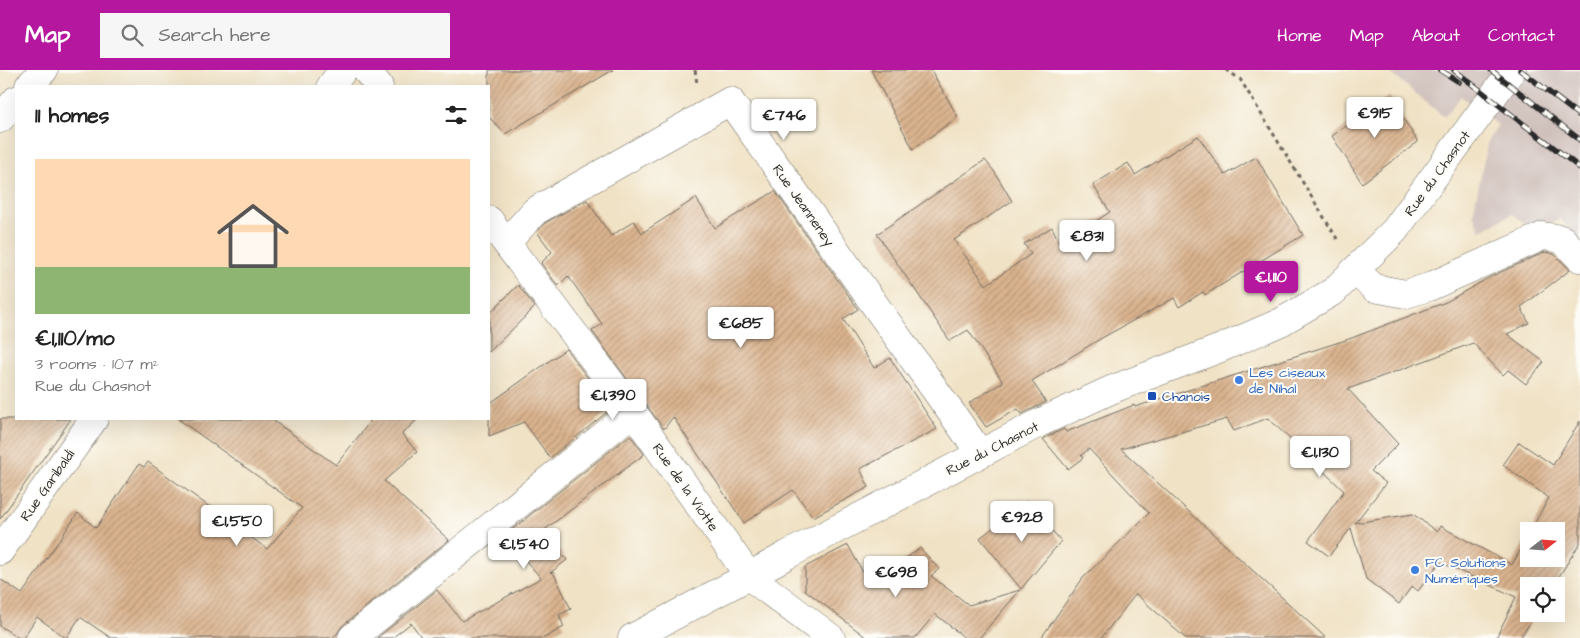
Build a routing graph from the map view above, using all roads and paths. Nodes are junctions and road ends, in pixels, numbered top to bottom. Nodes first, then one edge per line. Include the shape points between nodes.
1 (44, 70) edge
2 (343, 70) edge
3 (366, 70) edge
4 (1226, 70) edge
5 (1512, 70) edge
6 (30, 85) edge
7 (332, 85) edge
8 (378, 85) edge
9 (490, 221) edge
10 (507, 242) junction
11 (1580, 258) edge
12 (1356, 271) junction
13 (633, 412) junction
14 (93, 420) edge
15 (980, 453) junction
16 (0, 551) edge
17 (749, 576) junction
18 (352, 638) edge
19 (632, 638) edge
20 (830, 638) edge

1 - 6 street
2 - 7 street
3 - 8 street
4 - 12 path via 1240,79
5 - 12 street, Rue du Chasnot via 1395,230
9 - 10 street, Rue de la Viotte
10 - 13 street, Rue de la Viotte
10 - 15 street, Rue Jeanneney via 535,211 730,101
11 - 12 street via 1562,239 1543,236 1429,287 1406,294 1374,288
12 - 15 street, Rue du Chasnot via 1334,291 1281,322 1113,389
13 - 17 street, Rue de la Viotte
13 - 18 street
14 - 16 street, Rue Garibaldi
15 - 17 street, Rue du Chasnot
17 - 19 street, Rue du Chasnot
17 - 20 street, Rue de la Viotte

